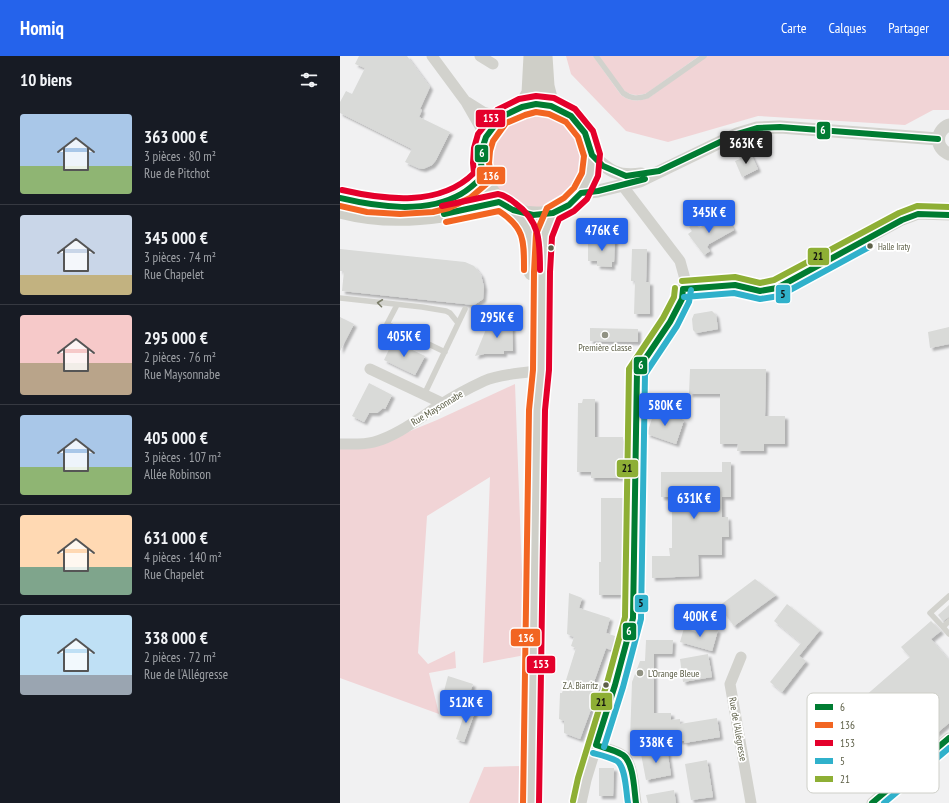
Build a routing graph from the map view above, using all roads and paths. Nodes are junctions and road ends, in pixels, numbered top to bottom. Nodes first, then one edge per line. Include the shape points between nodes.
1 (433, 56) edge
2 (480, 56) edge
3 (527, 56) edge
4 (532, 56) edge
5 (544, 56) edge
6 (596, 56) edge
7 (704, 56) edge
8 (493, 64) dead end
9 (466, 102) junction
10 (522, 106) junction
11 (551, 106) junction
12 (501, 117) junction
13 (949, 125) edge
14 (486, 137) junction
15 (938, 139) junction
16 (949, 154) edge
17 (592, 155) junction
18 (659, 171) junction
19 (483, 176) junction
20 (622, 185) junction
21 (581, 193) junction
22 (340, 198) edge
23 (502, 202) junction
24 (340, 210) edge
25 (553, 213) junction
26 (949, 215) edge
27 (867, 239) joint
28 (683, 289) junction
29 (340, 298) edge
30 (397, 305) junction
31 (465, 308) dead end
32 (458, 324) junction
33 (445, 352) junction
34 (370, 369) dead end
35 (535, 371) junction
36 (424, 395) junction
37 (442, 403) junction
38 (537, 410) junction
39 (340, 444) edge
40 (949, 596) edge
41 (949, 621) edge
42 (943, 627) junction
43 (949, 634) edge
44 (741, 657) dead end
45 (949, 738) edge
46 (596, 745) junction
47 (939, 746) edge
48 (884, 793) edge
49 (531, 803) edge
50 (581, 803) edge
51 (636, 803) edge
52 (751, 803) edge
53 (872, 803) edge

1 - 9 street
2 - 8 street
3 - 10 lane via 526,92
4 - 10 main road via 530,93
5 - 11 main road via 546,86
6 - 7 lane via 623,93 629,97 639,98 647,96
9 - 12 street via 483,112
9 - 14 street
10 - 11 main road
10 - 12 main road
11 - 17 main road via 571,116 585,133
12 - 14 main road
13 - 15 street via 941,130
14 - 19 main road via 482,149
15 - 16 street via 941,148
15 - 18 street via 780,127 757,128 737,134
17 - 18 street via 603,166 626,176
17 - 21 main road via 590,174
18 - 20 street via 640,181
19 - 22 main road via 459,196 439,202 406,206
19 - 23 main road via 489,190
20 - 21 street
20 - 28 street via 680,261 685,279
21 - 25 main road via 569,205
23 - 24 main road via 443,214 404,218 353,214
23 - 25 main road via 533,215
23 - 35 main road via 528,227 531,247
25 - 38 main road via 544,235 541,370
26 - 27 street via 918,214
27 - 28 lane via 777,288 760,291 735,285
28 - 46 street via 682,299 670,322 637,370 633,618 616,685
30 -> 29 lane
30 - 32 lane via 446,311
30 - 33 lane via 387,324
31 - 32 lane
32 - 33 lane
33 - 36 lane
34 - 36 street
35 - 37 street, Rue Maysonnabe via 484,381
35 - 38 main road
36 - 37 street
37 - 39 street, Rue Maysonnabe via 387,437 354,445
38 - 49 main road
40 - 42 lane via 930,613
41 - 42 lane
42 - 43 lane
44 - 52 street, Rue de l'Allégresse via 730,684
45 - 47 street
46 - 50 street
46 - 51 street via 624,756 630,770
48 - 53 street

